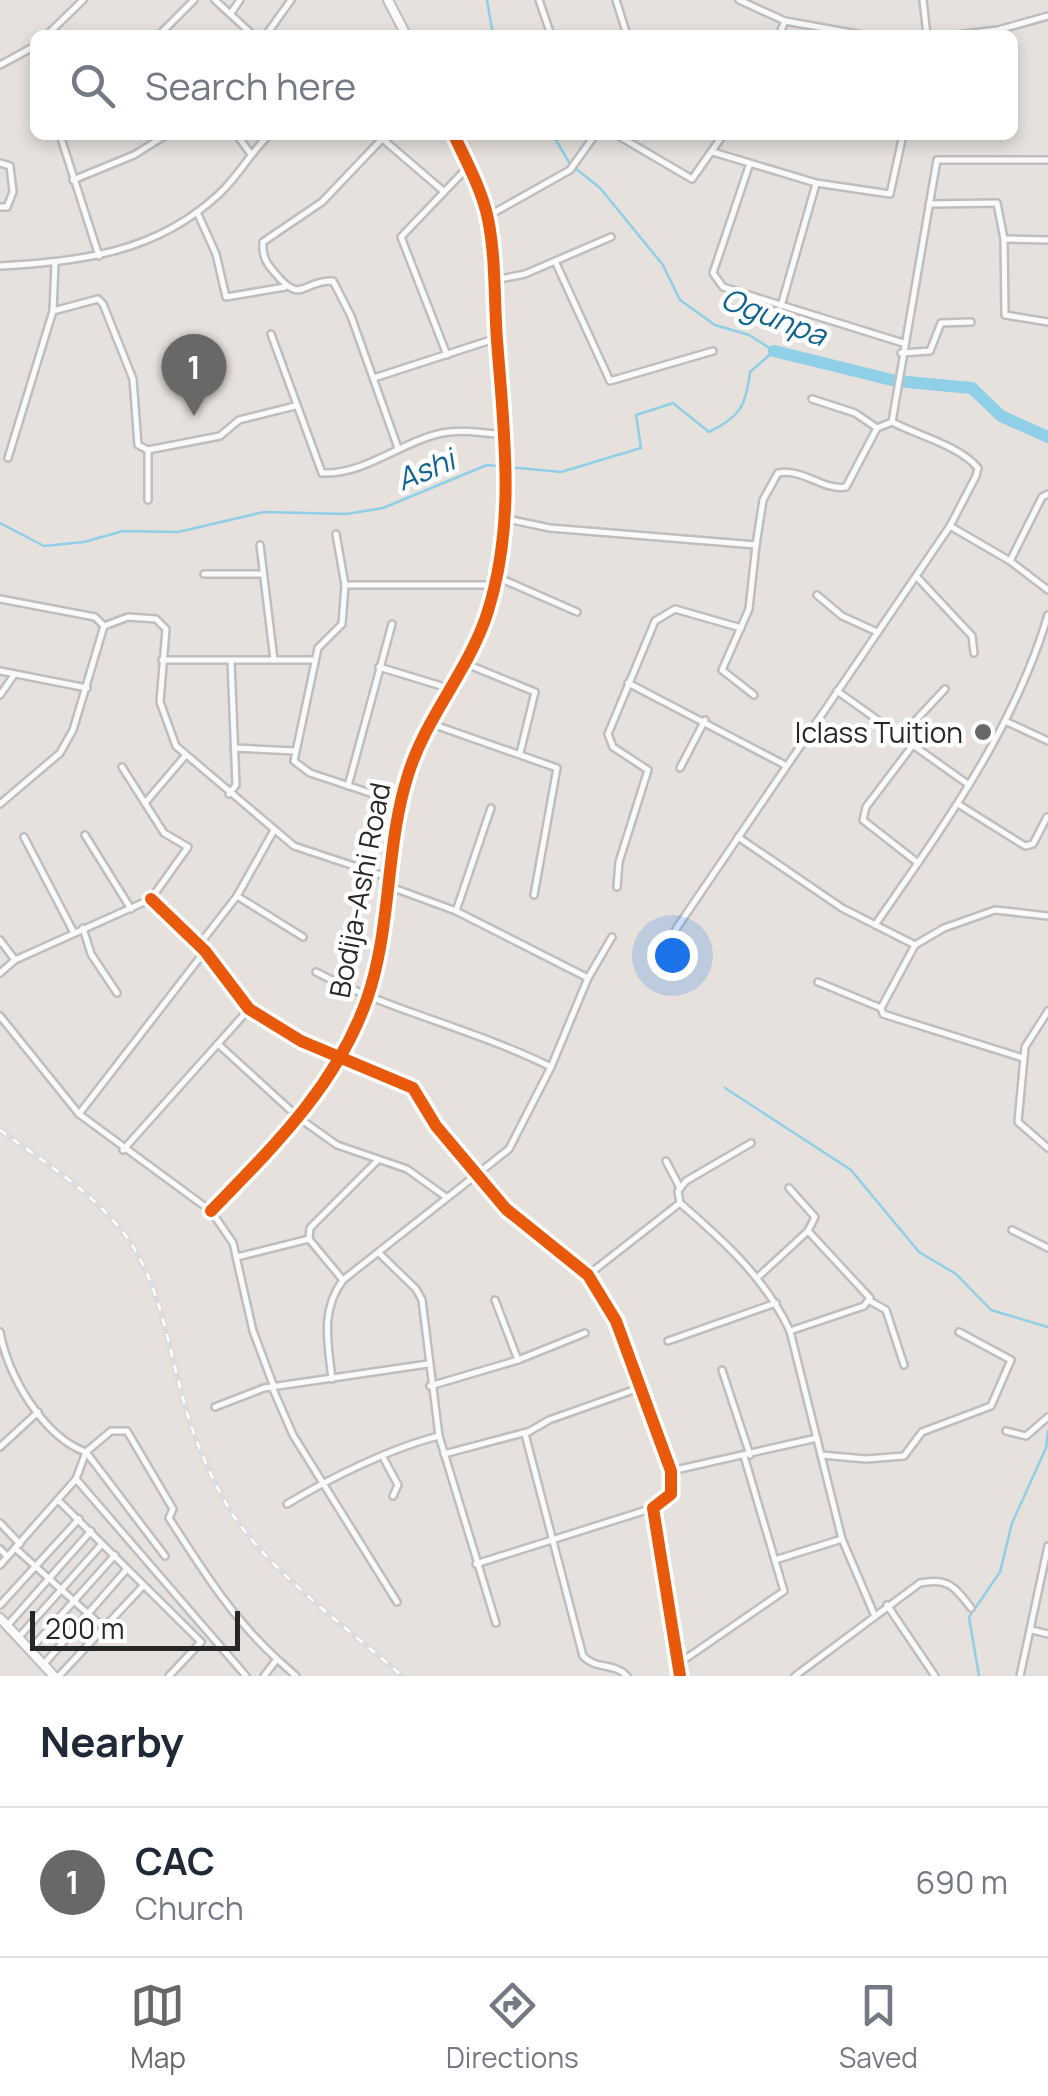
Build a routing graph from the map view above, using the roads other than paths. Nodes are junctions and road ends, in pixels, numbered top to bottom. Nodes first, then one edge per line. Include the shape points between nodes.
1 (68, 0) edge
2 (83, 0) edge
3 (194, 0) edge
4 (215, 0) edge
5 (240, 0) edge
6 (292, 0) edge
7 (388, 0) edge
8 (539, 0) edge
9 (616, 0) edge
10 (739, 0) edge
11 (923, 0) edge
12 (75, 8) junction
13 (231, 13) junction
14 (1048, 16) edge
15 (785, 21) junction
16 (52, 30) edge
17 (165, 30) edge
18 (248, 30) edge
19 (270, 30) edge
20 (400, 30) edge
21 (550, 30) edge
22 (625, 30) edge
23 (781, 30) edge
24 (834, 30) edge
25 (926, 30) edge
26 (1008, 30) edge
27 (30, 49) edge
28 (0, 65) edge
29 (61, 140) edge
30 (158, 140) edge
31 (240, 140) edge
32 (264, 140) edge
33 (377, 140) edge
34 (384, 140) edge
35 (456, 140) edge
36 (592, 140) edge
37 (628, 140) edge
38 (720, 140) edge
39 (902, 140) edge
40 (633, 142) joint
41 (713, 152) junction
42 (250, 154) junction
43 (1048, 160) edge
44 (0, 163) edge
45 (749, 166) junction
46 (469, 167) junction
47 (73, 180) junction
48 (816, 183) junction
49 (442, 190) junction
50 (929, 204) junction
51 (0, 207) edge
52 (197, 212) junction
53 (488, 217) junction
54 (611, 237) dead end
55 (1004, 239) junction
56 (1048, 240) edge
57 (100, 257) junction
58 (555, 262) junction
59 (55, 263) junction
60 (0, 266) edge
61 (495, 280) junction
62 (284, 287) junction
63 (780, 306) junction
64 (52, 311) junction
65 (971, 322) dead end
66 (1048, 322) edge
67 (271, 334) dead end
68 (497, 338) junction
69 (902, 343) junction
70 (713, 352) dead end
71 (901, 353) junction
72 (447, 356) junction
73 (374, 378) junction
74 (812, 399) dead end
75 (294, 406) junction
76 (892, 422) junction
77 (876, 428) junction
78 (506, 435) junction
79 (398, 448) junction
80 (148, 450) junction
81 (8, 458) dead end
82 (1047, 493) edge
83 (148, 500) dead end
84 (507, 519) junction
85 (950, 526) junction
86 (336, 534) dead end
87 (756, 545) junction
88 (260, 546) dead end
89 (1010, 560) junction
90 (204, 574) dead end
91 (264, 574) junction
92 (916, 576) junction
93 (496, 581) junction
94 (345, 584) junction
95 (1048, 590) edge
96 (817, 595) dead end
97 (0, 599) edge
98 (576, 612) dead end
99 (1048, 615) edge
100 (392, 624) dead end
101 (104, 626) junction
102 (741, 628) junction
103 (875, 632) junction
104 (974, 653) dead end
105 (162, 660) junction
106 (274, 660) junction
107 (316, 660) junction
108 (231, 661) junction
109 (464, 663) junction
110 (379, 667) junction
111 (0, 671) edge
112 (14, 675) junction
113 (628, 683) junction
114 (87, 688) junction
115 (448, 688) junction
116 (944, 689) dead end
117 (837, 690) junction
118 (0, 695) edge
119 (754, 695) dead end
120 (705, 720) junction
121 (1005, 721) junction
122 (429, 723) junction
123 (900, 736) junction
124 (1048, 741) edge
125 (913, 745) junction
126 (234, 748) junction
127 (295, 751) junction
128 (520, 753) junction
129 (185, 756) junction
130 (785, 765) junction
131 (122, 767) dead end
132 (680, 768) dead end
133 (969, 784) junction
134 (348, 786) junction
135 (229, 794) junction
136 (400, 803) junction
137 (0, 804) edge
138 (144, 804) junction
139 (958, 804) junction
140 (490, 808) dead end
141 (1047, 817) edge
142 (273, 832) junction
143 (85, 835) dead end
144 (738, 836) junction
145 (24, 837) dead end
146 (918, 863) junction
147 (389, 882) junction
148 (617, 888) dead end
149 (534, 895) dead end
150 (238, 896) junction
151 (151, 899) junction
152 (131, 909) junction
153 (456, 911) junction
154 (1048, 916) edge
155 (875, 925) junction
156 (83, 928) junction
157 (676, 929) dead end
158 (73, 931) junction
159 (303, 937) dead end
160 (612, 937) dead end
161 (0, 940) edge
162 (915, 944) junction
163 (199, 946) junction
164 (205, 952) junction
165 (15, 960) junction
166 (316, 972) dead end
167 (0, 974) edge
168 (588, 978) junction
169 (818, 982) dead end
170 (117, 993) dead end
171 (367, 998) junction
172 (881, 1008) junction
173 (249, 1009) junction
174 (1048, 1011) edge
175 (0, 1016) edge
176 (218, 1044) junction
177 (340, 1056) junction
178 (1023, 1058) junction
179 (551, 1067) junction
180 (79, 1114) junction
181 (299, 1118) junction
182 (750, 1143) dead end
183 (1048, 1148) edge
184 (123, 1150) junction
185 (666, 1160) dead end
186 (377, 1161) junction
187 (475, 1174) junction
188 (679, 1186) junction
189 (789, 1188) dead end
190 (446, 1198) junction
191 (680, 1203) junction
192 (211, 1211) junction
193 (1012, 1230) dead end
194 (808, 1231) junction
195 (308, 1239) junction
196 (1048, 1248) edge
197 (380, 1254) junction
198 (237, 1257) junction
199 (588, 1275) junction
200 (758, 1277) junction
201 (343, 1280) junction
202 (495, 1300) dead end
203 (870, 1301) junction
204 (776, 1302) junction
205 (790, 1331) junction
206 (0, 1332) edge
207 (960, 1332) dead end
208 (584, 1333) dead end
209 (668, 1341) dead end
210 (518, 1360) junction
211 (428, 1364) junction
212 (904, 1365) dead end
213 (722, 1370) dead end
214 (332, 1380) junction
215 (430, 1386) junction
216 (642, 1387) junction
217 (274, 1388) junction
218 (215, 1407) dead end
219 (38, 1412) junction
220 (1048, 1418) edge
221 (527, 1432) junction
222 (1006, 1432) dead end
223 (439, 1436) junction
224 (817, 1438) junction
225 (0, 1447) edge
226 (86, 1452) junction
227 (444, 1454) junction
228 (822, 1455) junction
229 (747, 1456) junction
230 (384, 1459) junction
231 (671, 1472) junction
232 (76, 1479) junction
233 (322, 1483) junction
234 (393, 1496) dead end
235 (58, 1500) junction
236 (287, 1504) dead end
237 (653, 1508) junction
238 (79, 1519) junction
239 (0, 1523) edge
240 (92, 1531) junction
241 (842, 1539) junction
242 (556, 1541) junction
243 (103, 1543) junction
244 (17, 1546) junction
245 (1048, 1546) edge
246 (0, 1549) edge
247 (115, 1555) junction
248 (7, 1556) junction
249 (165, 1556) dead end
250 (775, 1560) junction
251 (476, 1564) junction
252 (0, 1565) edge
253 (34, 1566) junction
254 (127, 1569) junction
255 (48, 1578) junction
256 (143, 1586) junction
257 (60, 1590) junction
258 (74, 1602) junction
259 (398, 1602) dead end
260 (0, 1605) edge
261 (886, 1605) junction
262 (971, 1608) dead end
263 (87, 1612) junction
264 (874, 1614) junction
265 (0, 1618) edge
266 (496, 1623) dead end
267 (6, 1626) junction
268 (104, 1628) junction
269 (1031, 1630) junction
270 (1048, 1634) edge
271 (209, 1636) junction
272 (18, 1638) junction
273 (201, 1642) junction
274 (30, 1650) junction
275 (278, 1659) junction
276 (44, 1664) junction
277 (678, 1664) junction
278 (237, 1668) junction
279 (56, 1676) edge
280 (168, 1676) edge
281 (230, 1676) edge
282 (246, 1676) edge
283 (264, 1676) edge
284 (296, 1676) edge
285 (626, 1676) edge
286 (679, 1676) edge
287 (795, 1676) edge
288 (935, 1676) edge
289 (1020, 1676) edge

1 - 12 street
2 - 12 street
3 - 17 street
4 - 13 street
5 - 13 street
6 - 19 street
7 - 20 street
8 - 21 street
9 - 22 street
10 - 15 street
11 - 25 street
12 - 16 street
13 - 18 street
14 - 26 street
15 - 23 street
15 - 24 street
27 - 28 street
29 - 47 street
30 - 47 street
31 - 42 street
32 - 42 street
33 - 62 street via 328,197 264,242 262,254
34 - 49 street
35 - 46 street, Bodija-Ashi Road
36 - 53 street via 573,167
37 - 40 street
38 - 41 street
39 - 48 street via 890,194
40 - 41 street via 688,178 697,176
41 - 45 street
42 - 52 street
43 - 50 street via 940,157
44 - 51 street via 10,166 14,192 7,207
45 - 48 street
45 - 63 street via 714,277 723,288
46 - 49 street
46 - 53 street, Bodija-Ashi Road
47 - 57 street
48 - 63 street
49 - 72 street via 401,237
50 - 55 street via 996,204
50 - 69 street
52 - 57 street
52 - 62 street via 226,297
53 - 61 street, Bodija-Ashi Road
54 - 58 street
55 - 56 street
55 - 66 street via 1005,315
57 - 59 street
58 - 61 street
58 - 70 street via 610,381
59 - 60 street
59 - 64 street
61 - 68 street, Bodija-Ashi Road
62 - 73 street via 301,290 333,281
63 - 69 street
64 - 80 street via 101,301 133,380 138,446
64 - 81 street
65 - 71 street via 941,323 930,352
67 - 75 street
68 - 72 street
68 - 78 street, Bodija-Ashi Road
69 - 71 street
71 - 76 street
72 - 73 street
73 - 79 street
74 - 77 street
75 - 79 street via 322,473 363,467
75 - 80 street via 239,420 220,436
76 - 77 street
76 - 85 street via 978,468
77 - 87 street via 846,487 778,473 763,500
78 - 79 street via 442,433
78 - 84 street, Bodija-Ashi Road
80 - 83 street
82 - 89 street
84 - 87 street
84 - 93 street, Bodija-Ashi Road
85 - 89 street
85 - 92 street
86 - 94 street
87 - 102 street
88 - 91 street
89 - 95 street
90 - 91 street
91 - 106 street
92 - 103 street
92 - 104 street via 972,636
93 - 94 street
93 - 98 street
93 - 109 street, Bodija-Ashi Road
94 - 107 street via 342,624 318,648
96 - 103 street
97 - 101 street via 95,617
99 - 121 street
100 - 110 street
101 - 105 street via 135,617 165,624
101 - 114 street
102 - 113 street via 666,611 655,620
102 - 119 street via 722,670
103 - 117 street
105 - 108 street
105 - 129 street via 165,720
106 - 107 street
106 - 108 street
107 - 127 street
108 - 126 street
109 - 115 street, Bodija-Ashi Road
109 - 128 street via 535,692
110 - 115 street
110 - 134 street
111 - 112 street
112 - 114 street
112 - 118 street
113 - 120 street
113 - 148 street via 612,718 610,742 648,770
114 - 137 street via 60,754
115 - 122 street, Bodija-Ashi Road
116 - 123 street
117 - 123 street
117 - 130 street
120 - 130 street
120 - 132 street
121 - 124 street
121 - 133 street
122 - 128 street
122 - 136 street, Bodija-Ashi Road
123 - 125 street
125 - 133 street
125 - 146 street via 863,820
126 - 127 street
126 - 135 street via 236,784
127 - 134 street via 301,768
128 - 149 street via 557,772
129 - 135 street
129 - 138 street
130 - 144 street
131 - 138 street
133 - 139 street
134 - 136 street
135 - 142 street
136 - 147 street, Bodija-Ashi Road
138 - 151 street via 164,832 188,847
139 - 141 street via 1025,846 1033,844
139 - 146 street
140 - 153 street
142 - 147 street
142 - 150 street
143 - 152 street
144 - 155 street
144 - 157 street
145 - 158 street
146 - 155 street
147 - 153 street
147 - 171 street, Bodija-Ashi Road
150 - 159 street
150 - 163 street
151 - 152 street
151 - 163 street
152 - 156 street
153 - 168 street
154 - 162 street via 995,910
155 - 162 street
156 - 158 street
156 - 170 street
158 - 165 street
160 - 168 street
161 - 165 street
162 - 172 street
163 - 164 street
164 - 173 street
164 - 180 street
165 - 167 street
166 - 171 street
168 - 179 street
169 - 172 street
171 - 177 street, Bodija-Ashi Road
171 - 179 street
172 - 178 street
173 - 176 street
173 - 177 street
174 - 178 street
175 - 180 street
176 - 181 street
176 - 184 street
177 - 181 street, Bodija-Ashi Road
177 - 187 street via 413,1088
178 - 183 street via 1019,1125
179 - 187 street via 509,1150
180 - 184 street
181 - 186 street via 337,1145
181 - 192 street, Bodija-Ashi Road
182 - 188 street
184 - 192 street
185 - 188 street
186 - 190 street via 406,1169
186 - 195 street via 310,1228
187 - 190 street
187 - 199 street via 513,1216
188 - 191 street
189 - 194 street via 816,1218
190 - 197 street
191 - 199 street
191 - 200 street
192 - 198 street
193 - 196 street
194 - 200 street
194 - 203 street
195 - 198 street
195 - 201 street
197 - 201 street
197 - 211 street via 422,1300
198 - 217 street
199 - 216 street via 612,1312
200 - 204 street
201 - 214 street via 328,1305
202 - 210 street
203 - 205 street
203 - 212 street via 886,1310
204 - 205 street
204 - 209 street
205 - 224 street
206 - 219 street via 8,1361
207 - 228 street via 1011,1360 992,1406 922,1432 904,1456
208 - 210 street
210 - 215 street
211 - 214 street
211 - 215 street
213 - 229 street
214 - 217 street
215 - 223 street
216 - 221 street
216 - 231 street
217 - 218 street
217 - 233 street
219 - 225 street
219 - 226 street
220 - 222 street via 1026,1436
221 - 227 street
221 - 242 street
223 - 227 street
223 - 230 street
224 - 228 street
224 - 229 street
226 - 232 street
226 - 249 street
226 - 275 street via 111,1431 127,1431 163,1486 173,1509 169,1518 209,1580 235,1619
227 - 251 street
228 - 241 street
229 - 231 street
229 - 250 street
230 - 233 street
230 - 234 street via 398,1485
231 - 237 street via 671,1494
232 - 235 street
232 - 271 street
233 - 236 street
233 - 259 street
235 - 238 street
235 - 244 street
237 - 242 street
237 - 277 street
238 - 240 street
238 - 253 street
239 - 244 street
240 - 243 street
240 - 255 street
241 - 250 street
241 - 264 street
242 - 251 street
242 - 285 street via 583,1656
243 - 247 street
243 - 257 street
244 - 248 street
244 - 253 street
245 - 269 street
246 - 248 street
247 - 254 street
247 - 258 street
248 - 252 street
250 - 277 street via 784,1591 778,1598
251 - 266 street
253 - 255 street
253 - 260 street
254 - 256 street
254 - 263 street
255 - 257 street
255 - 267 street
256 - 268 street
256 - 273 street
257 - 258 street
257 - 272 street
258 - 263 street
258 - 274 street
261 - 262 street via 920,1583 942,1579
261 - 264 street
261 - 288 street
263 - 268 street
263 - 276 street
264 - 287 street
265 - 267 street
267 - 272 street
268 - 279 street
269 - 270 street
269 - 289 street
271 - 273 street
271 - 278 street
272 - 274 street
273 - 280 street
274 - 276 street
275 - 283 street
275 - 284 street
276 - 279 street
277 - 286 street
278 - 281 street
278 - 282 street

